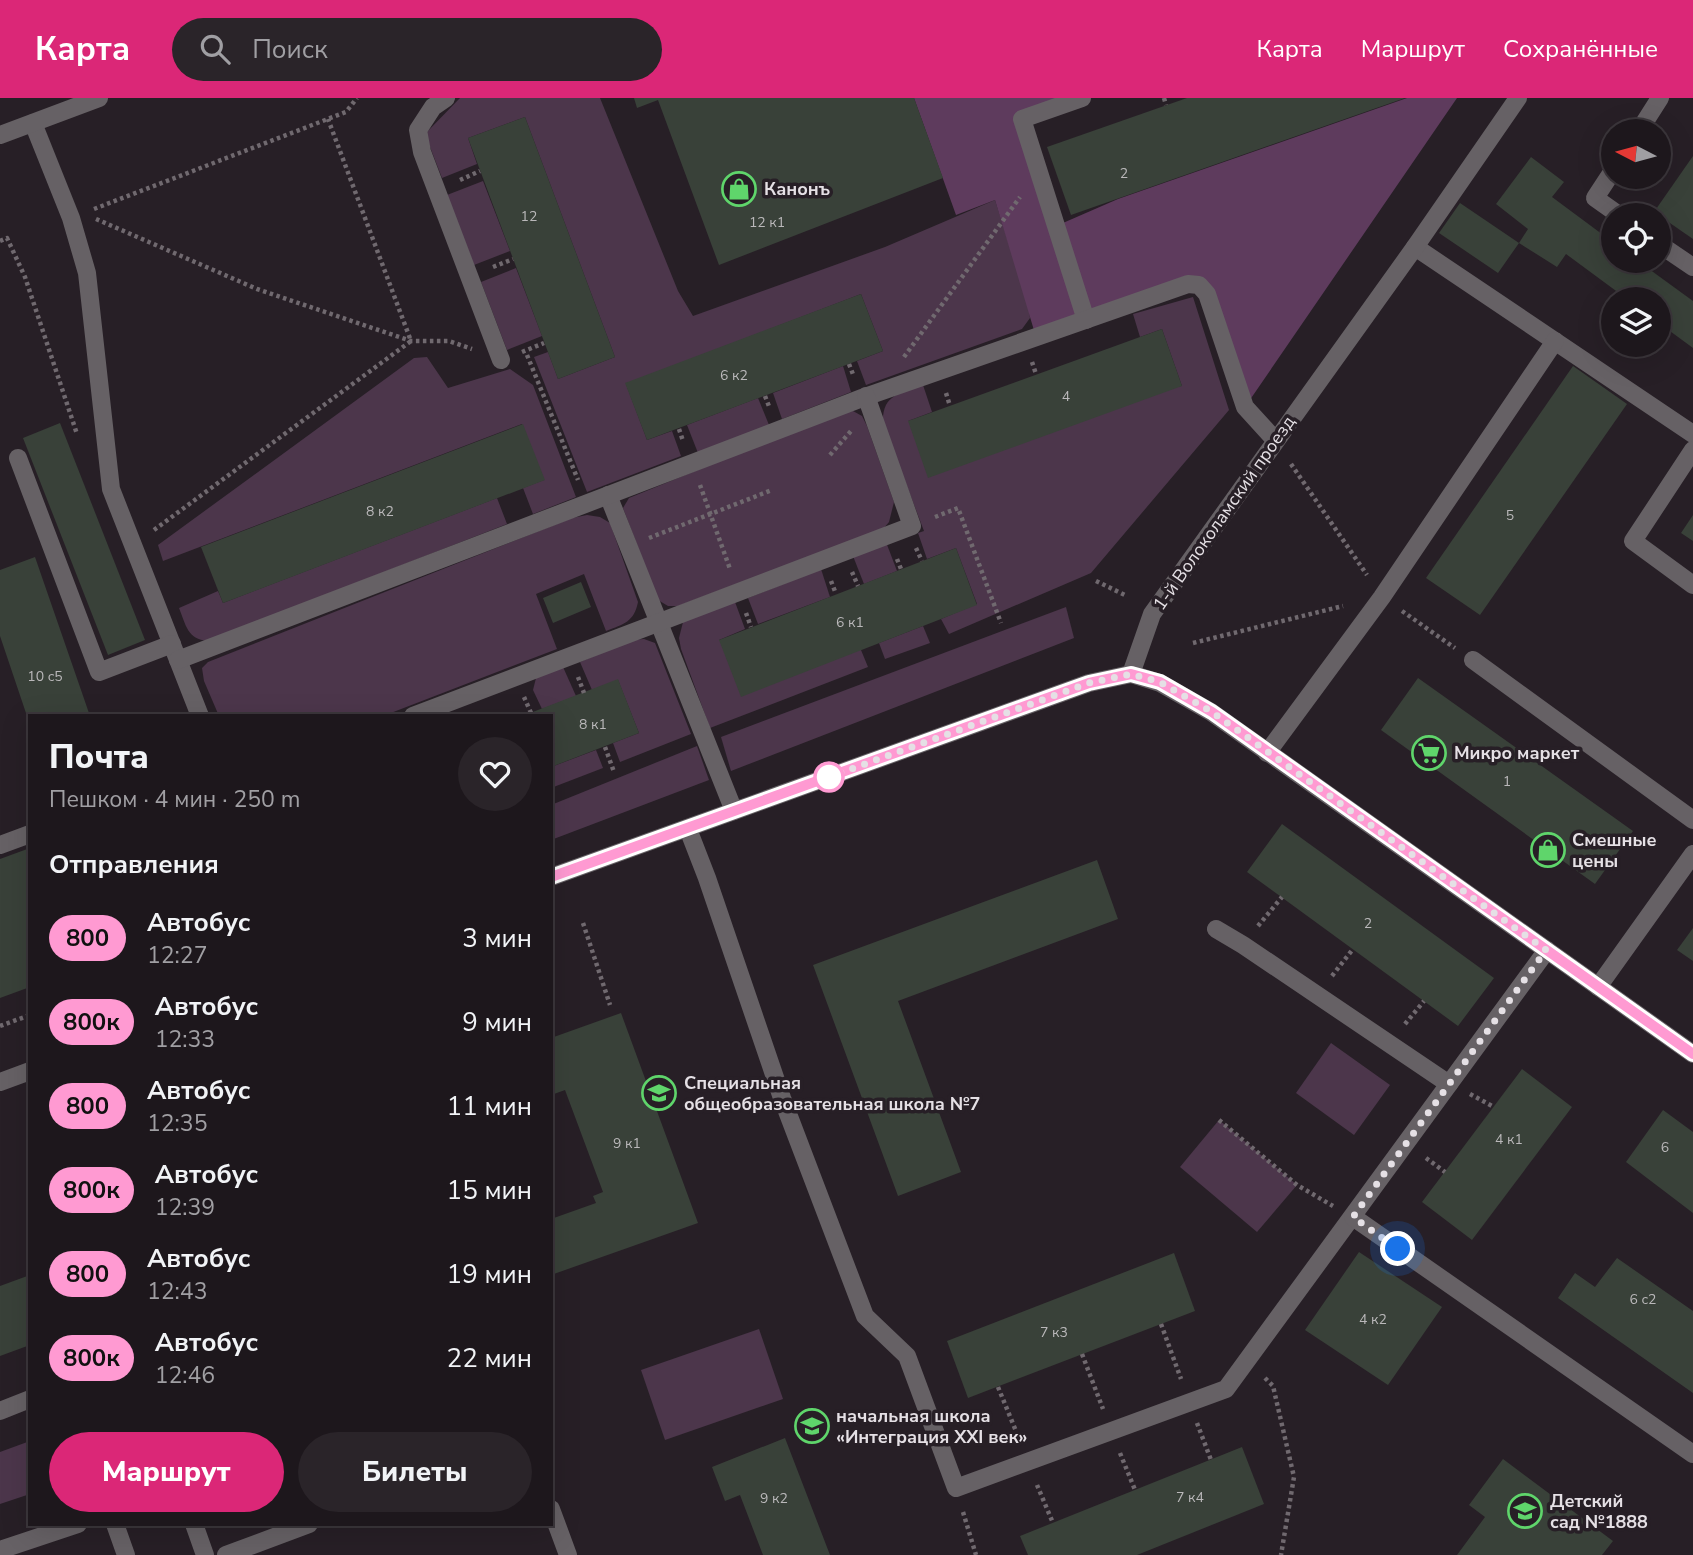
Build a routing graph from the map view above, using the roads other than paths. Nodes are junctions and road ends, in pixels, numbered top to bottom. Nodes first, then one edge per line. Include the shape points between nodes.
1 (99, 98) edge
2 (446, 98) edge
3 (1082, 98) edge
4 (1518, 98) edge
5 (1660, 98) edge
6 (1647, 119) edge
7 (33, 123) junction
8 (0, 135) edge
9 (1601, 189) edge
10 (1602, 203) edge
11 (1415, 247) junction
12 (1671, 251) edge
13 (1693, 267) edge
14 (1086, 320) junction
15 (1555, 341) junction
16 (501, 360) road end
17 (872, 394) junction
18 (1693, 434) edge
19 (1275, 440) junction
20 (1693, 450) edge
21 (18, 458) dead end
22 (608, 495) junction
23 (1693, 585) edge
24 (660, 622) junction
25 (175, 652) junction
26 (1473, 660) road end
27 (1131, 674) junction
28 (198, 714) edge
29 (418, 714) edge
30 (1267, 753) junction
31 (733, 811) junction
32 (1693, 820) edge
33 (688, 829) junction
34 (28, 835) edge
35 (0, 845) edge
36 (1693, 854) edge
37 (553, 876) edge
38 (1216, 929) dead end
39 (1546, 950) junction
40 (1598, 987) junction
41 (1693, 1054) edge
42 (28, 1072) edge
43 (0, 1082) edge
44 (1449, 1084) junction
45 (1353, 1217) junction
46 (28, 1400) edge
47 (0, 1411) edge
48 (1693, 1454) edge
49 (553, 1514) edge
50 (72, 1526) edge
51 (116, 1526) edge
52 (195, 1526) edge
53 (304, 1526) edge
54 (0, 1550) edge
55 (126, 1555) edge
56 (205, 1555) edge
57 (226, 1555) edge
58 (568, 1555) edge

1 - 7 street
2 - 16 street via 433,107 418,130 422,152
3 - 14 street via 1022,119
4 - 11 street, 1-й Волоколамский проезд
5 - 6 street
7 - 8 street
7 - 25 street via 71,218 87,273 111,489
9 - 10 street via 1595,198
11 - 15 street
11 - 19 street, 1-й Волоколамский проезд
12 - 13 street
14 - 17 street
14 - 19 street via 1188,284 1199,285 1207,294 1245,407
15 - 18 street
15 - 30 street via 1382,597
17 - 22 street
17 - 24 street via 912,526
19 - 27 street, 1-й Волоколамский проезд via 1152,614
20 - 23 street via 1633,541
21 - 25 street via 99,672
22 - 24 street
22 - 25 street
24 - 29 street
24 - 31 street
25 - 28 street
26 - 32 street
27 - 30 street via 1160,682 1212,712
27 - 31 street via 1089,683
30 - 39 street
31 - 33 street
33 - 37 street
33 - 45 street via 782,1098 865,1315 907,1356 956,1488 1226,1389
34 - 35 street
36 - 40 street
38 - 44 street
39 - 40 street
39 - 44 street
40 - 41 street
42 - 43 street
44 - 45 street
45 - 48 street
46 - 47 street
49 - 58 street
50 - 54 street
51 - 55 street
52 - 56 street
53 - 57 street

